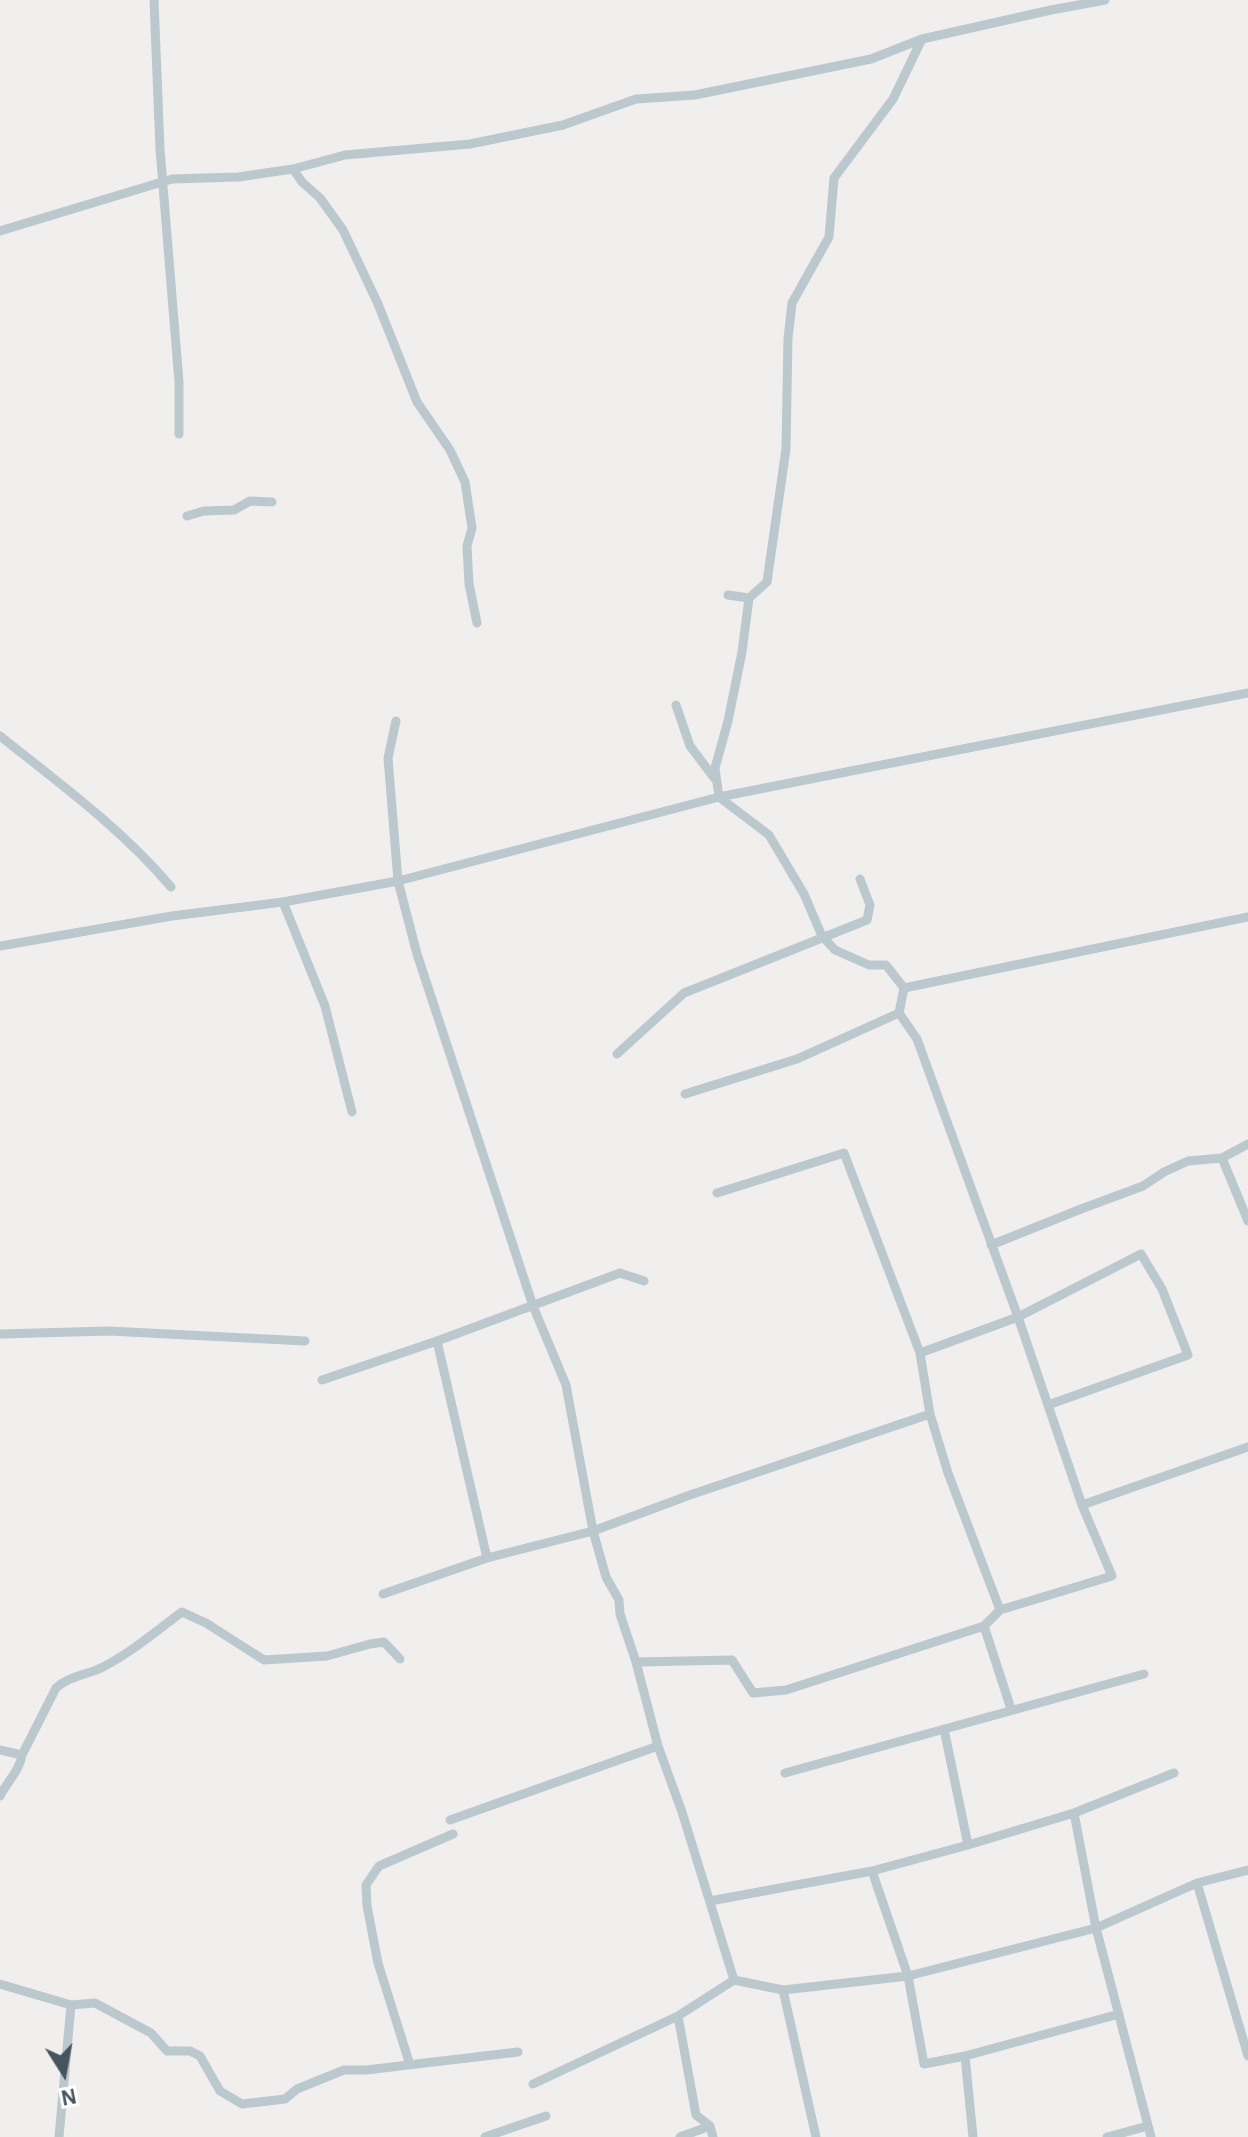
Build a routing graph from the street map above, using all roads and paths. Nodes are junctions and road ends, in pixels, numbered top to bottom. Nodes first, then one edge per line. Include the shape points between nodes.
1 (154, 0) edge
2 (1105, 0) edge
3 (922, 39) junction
4 (293, 169) junction
5 (163, 182) junction
6 (0, 231) edge
7 (179, 434) dead end
8 (272, 502) dead end
9 (187, 516) dead end
10 (728, 595) dead end
11 (749, 598) junction
12 (477, 623) dead end
13 (1248, 693) edge
14 (676, 705) dead end
15 (396, 721) dead end
16 (0, 736) edge
17 (717, 781) junction
18 (719, 797) junction
19 (860, 879) dead end
20 (398, 881) junction
21 (171, 887) dead end
22 (283, 902) junction
23 (1248, 917) edge
24 (822, 936) junction
25 (0, 946) edge
26 (904, 988) junction
27 (899, 1013) junction
28 (617, 1054) dead end
29 (685, 1094) dead end
30 (352, 1112) dead end
31 (1248, 1144) edge
32 (1222, 1158) junction
33 (717, 1193) dead end
34 (1248, 1221) edge
35 (991, 1245) junction
36 (644, 1281) dead end
37 (533, 1306) junction
38 (1018, 1317) junction
39 (0, 1334) edge
40 (305, 1341) dead end
41 (437, 1341) junction
42 (920, 1353) junction
43 (322, 1380) dead end
44 (1048, 1405) junction
45 (930, 1414) junction
46 (1248, 1448) edge
47 (1082, 1505) junction
48 (593, 1531) junction
49 (487, 1558) junction
50 (383, 1594) dead end
51 (1000, 1610) junction
52 (984, 1626) junction
53 (400, 1659) dead end
54 (636, 1662) junction
55 (1144, 1674) dead end
56 (1011, 1709) junction
57 (944, 1729) junction
58 (658, 1746) junction
59 (0, 1750) edge
60 (22, 1755) junction
61 (785, 1773) dead end
62 (1174, 1773) dead end
63 (0, 1796) edge
64 (1074, 1813) junction
65 (450, 1820) dead end
66 (453, 1834) dead end
67 (968, 1845) junction
68 (1248, 1870) edge
69 (872, 1871) junction
70 (1197, 1883) junction
71 (710, 1901) junction
72 (1096, 1928) junction
73 (908, 1976) junction
74 (734, 1980) junction
75 (0, 1984) edge
76 (783, 1990) junction
77 (71, 2005) junction
78 (1119, 2014) junction
79 (678, 2016) junction
80 (518, 2052) dead end
81 (965, 2056) junction
82 (1248, 2056) edge
83 (410, 2065) junction
84 (533, 2084) dead end
85 (546, 2116) dead end
86 (710, 2126) junction
87 (1148, 2126) junction
88 (59, 2137) edge
89 (485, 2137) edge
90 (680, 2137) edge
91 (713, 2137) edge
92 (816, 2137) edge
93 (973, 2137) edge
94 (1107, 2137) edge
95 (1151, 2137) edge

1 - 5 street
2 - 3 street
3 - 4 street via 871,59 695,95 636,99 563,125 470,144 345,155
3 - 11 street via 893,99 834,178 829,237 792,303 786,449 767,582
4 - 5 street
4 - 12 street via 343,230 417,402 465,482 472,528 467,546 469,584
5 - 6 street
5 - 7 street
8 - 9 street via 250,501 234,510
10 - 11 street
11 - 17 street via 715,768
13 - 18 street
14 - 17 street via 690,746
15 - 20 street via 388,758
16 - 21 street via 90,808
17 - 18 street
18 - 20 street
18 - 24 street via 769,835
19 - 24 street via 870,905 867,920
20 - 22 street
20 - 37 street
22 - 25 street
22 - 30 street via 325,1006
23 - 26 street
24 - 26 street via 835,950 869,965 886,965
24 - 28 street via 684,993
26 - 27 street
27 - 29 street via 797,1059
27 - 35 street via 917,1039
31 - 32 street
32 - 34 street
32 - 35 street via 1188,1161 1143,1186
33 - 42 street via 844,1153
35 - 38 street
36 - 37 street via 620,1273
37 - 41 street
37 - 48 street via 566,1385
38 - 42 street
38 - 44 street
38 - 44 street via 1141,1254 1162,1289 1188,1355
39 - 40 street via 109,1331
41 - 43 street
41 - 49 street
42 - 45 street
44 - 47 street
45 - 48 street
45 - 51 street
46 - 47 street
47 - 51 street via 1112,1576
48 - 49 street
48 - 54 street
49 - 50 street
51 - 52 street
52 - 54 street via 786,1690 753,1693 732,1660
52 - 56 street
53 - 60 street via 384,1642 327,1656 264,1660 182,1612 130,1651 56,1688
54 - 58 street
55 - 56 street
56 - 57 street
57 - 61 street
57 - 67 street
58 - 65 street
58 - 71 street
59 - 60 street
60 - 63 street
62 - 64 street
64 - 67 street
64 - 72 street
66 - 83 street via 379,1866 366,1885 378,1963
67 - 69 street
68 - 70 street
69 - 71 street
69 - 73 street
70 - 72 street
70 - 82 street
71 - 74 street
72 - 73 street
72 - 78 street
73 - 76 street
73 - 81 street via 924,2064
74 - 76 street
74 - 79 street
75 - 77 street
76 - 92 street
77 - 83 street via 95,2003 151,2033 167,2051 200,2056 220,2091 242,2104 285,2099 344,2070
77 - 88 street
78 - 81 street
78 - 87 street
79 - 84 street
79 - 86 street via 696,2115
80 - 83 street
81 - 93 street
85 - 89 street
86 - 90 street
86 - 91 street
87 - 94 street
87 - 95 street

